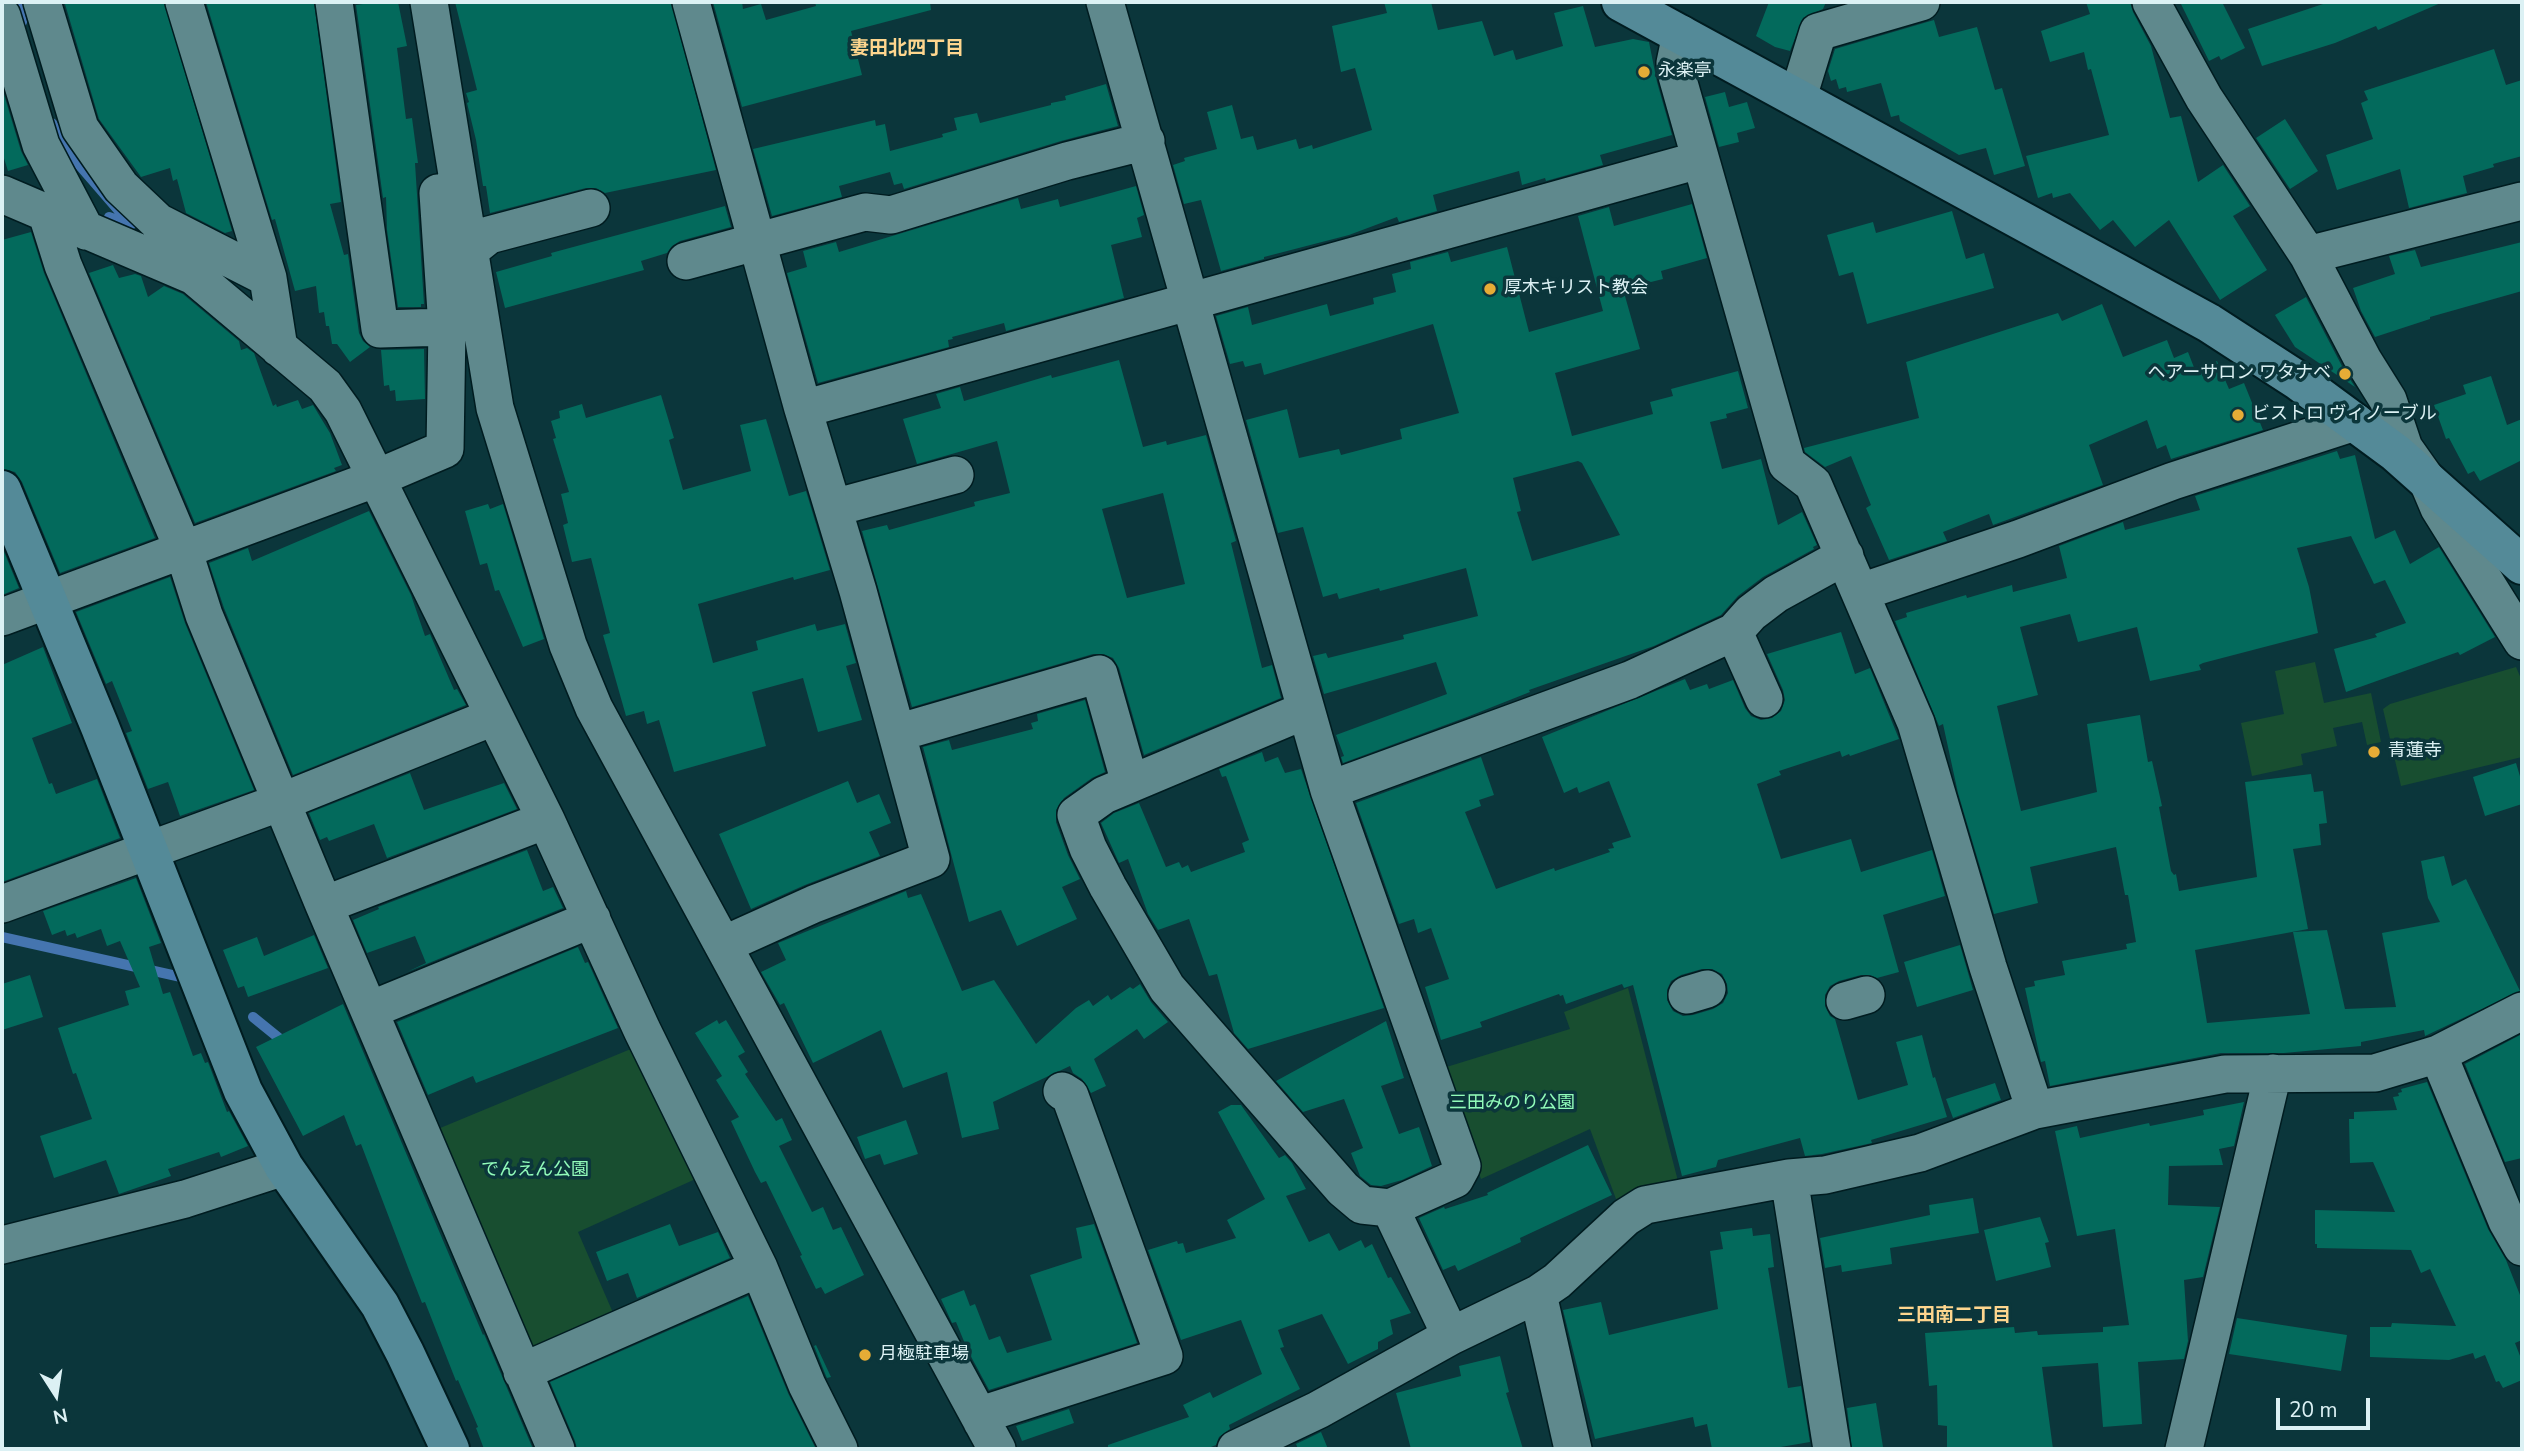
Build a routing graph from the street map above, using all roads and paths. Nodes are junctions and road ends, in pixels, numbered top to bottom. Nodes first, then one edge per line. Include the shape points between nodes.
1 (42, 2) edge
2 (184, 2) edge
3 (334, 2) edge
4 (429, 2) edge
5 (691, 2) edge
6 (1105, 2) edge
7 (1621, 2) edge
8 (1922, 2) edge
9 (2151, 2) edge
10 (2, 16) edge
11 (1662, 19) edge
12 (1798, 97) junction
13 (1146, 141) junction
14 (453, 154) junction
15 (1699, 160) junction
16 (2, 194) edge
17 (2522, 201) edge
18 (591, 208) dead end
19 (46, 211) junction
20 (86, 231) junction
21 (758, 241) junction
22 (469, 251) junction
23 (2308, 255) junction
24 (686, 261) dead end
25 (268, 278) junction
26 (1192, 302) junction
27 (447, 327) junction
28 (279, 348) junction
29 (803, 409) junction
30 (2355, 422) junction
31 (955, 475) dead end
32 (377, 478) junction
33 (2428, 482) junction
34 (2, 490) edge
35 (833, 508) junction
36 (183, 549) junction
37 (1845, 556) junction
38 (2522, 565) edge
39 (1861, 592) junction
40 (48, 600) junction
41 (2, 617) edge
42 (1734, 632) junction
43 (2522, 641) edge
44 (1764, 699) dead end
45 (1306, 710) junction
46 (494, 717) junction
47 (897, 733) junction
48 (1130, 783) junction
49 (1329, 790) junction
50 (281, 802) junction
51 (546, 820) junction
52 (147, 850) junction
53 (2, 904) edge
54 (324, 905) junction
55 (592, 919) junction
56 (723, 945) junction
57 (370, 1010) junction
58 (2522, 1011) edge
59 (2438, 1054) junction
60 (2273, 1073) junction
61 (1062, 1091) dead end
62 (2035, 1110) junction
63 (284, 1167) junction
64 (1789, 1178) junction
65 (1390, 1208) junction
66 (2, 1245) edge
67 (2522, 1247) edge
68 (760, 1268) junction
69 (1538, 1294) junction
70 (1451, 1336) junction
71 (522, 1372) junction
72 (990, 1436) edge
73 (450, 1449) edge
74 (556, 1449) edge
75 (839, 1449) edge
76 (1236, 1449) edge
77 (1573, 1449) edge
78 (1832, 1449) edge
79 (2184, 1449) edge

1 - 25 street via 80,128 121,187 158,222
2 - 25 street
3 - 27 street via 380,329
4 - 14 street
5 - 21 street
6 - 13 street
7 - 11 street
8 - 12 street via 1818,32
9 - 23 street via 2203,98
10 - 20 street via 41,145
11 - 12 street
11 - 15 street
12 - 30 street via 2209,323
13 - 21 street via 891,215 864,212
13 - 26 street
14 - 22 street
14 - 27 street via 437,178
15 - 26 street
15 - 37 street via 1787,464 1813,484
16 - 19 street
17 - 23 street
18 - 22 street via 489,235
19 - 20 street
19 - 36 street via 63,265
20 - 28 street via 194,275
21 - 24 street
21 - 29 street
22 - 56 street via 495,408 568,645 594,708
23 - 33 street via 2388,400 2404,448
25 - 28 street
26 - 29 street
26 - 45 street
27 - 32 street via 445,449
28 - 32 street via 325,386
29 - 35 street
30 - 33 street
30 - 39 street
31 - 35 street
32 - 36 street
32 - 46 street
33 - 38 street
33 - 43 street
34 - 40 street
35 - 47 street
36 - 40 street
36 - 50 street via 204,615
37 - 39 street
37 - 42 street via 1776,594
39 - 62 street via 1916,723
40 - 41 street
40 - 52 street
42 - 44 street
42 - 49 street via 1630,680
45 - 48 street
45 - 49 street
46 - 50 street
46 - 51 street
47 - 48 street via 1099,674
47 - 56 street via 931,859
48 - 65 street via 1076,815 1108,887 1167,988 1343,1189 1362,1205
49 - 65 street via 1462,1166 1455,1179
50 - 52 street
50 - 54 street
51 - 54 street
51 - 55 street
52 - 53 street
52 - 63 street via 243,1091
54 - 57 street
55 - 57 street
55 - 68 street
56 - 72 street
57 - 71 street
58 - 59 street
59 - 60 street via 2375,1073
59 - 67 street
60 - 62 street via 2225,1074
60 - 79 street
61 - 72 street via 1070,1096 1164,1356 993,1411
62 - 64 street via 1920,1153 1825,1175
63 - 66 street via 185,1199
63 - 73 street via 380,1305
64 - 69 street via 1645,1205
64 - 78 street
65 - 70 street
68 - 71 street
68 - 75 street via 807,1385
69 - 70 street
69 - 77 street
70 - 76 street via 1318,1410
71 - 74 street

